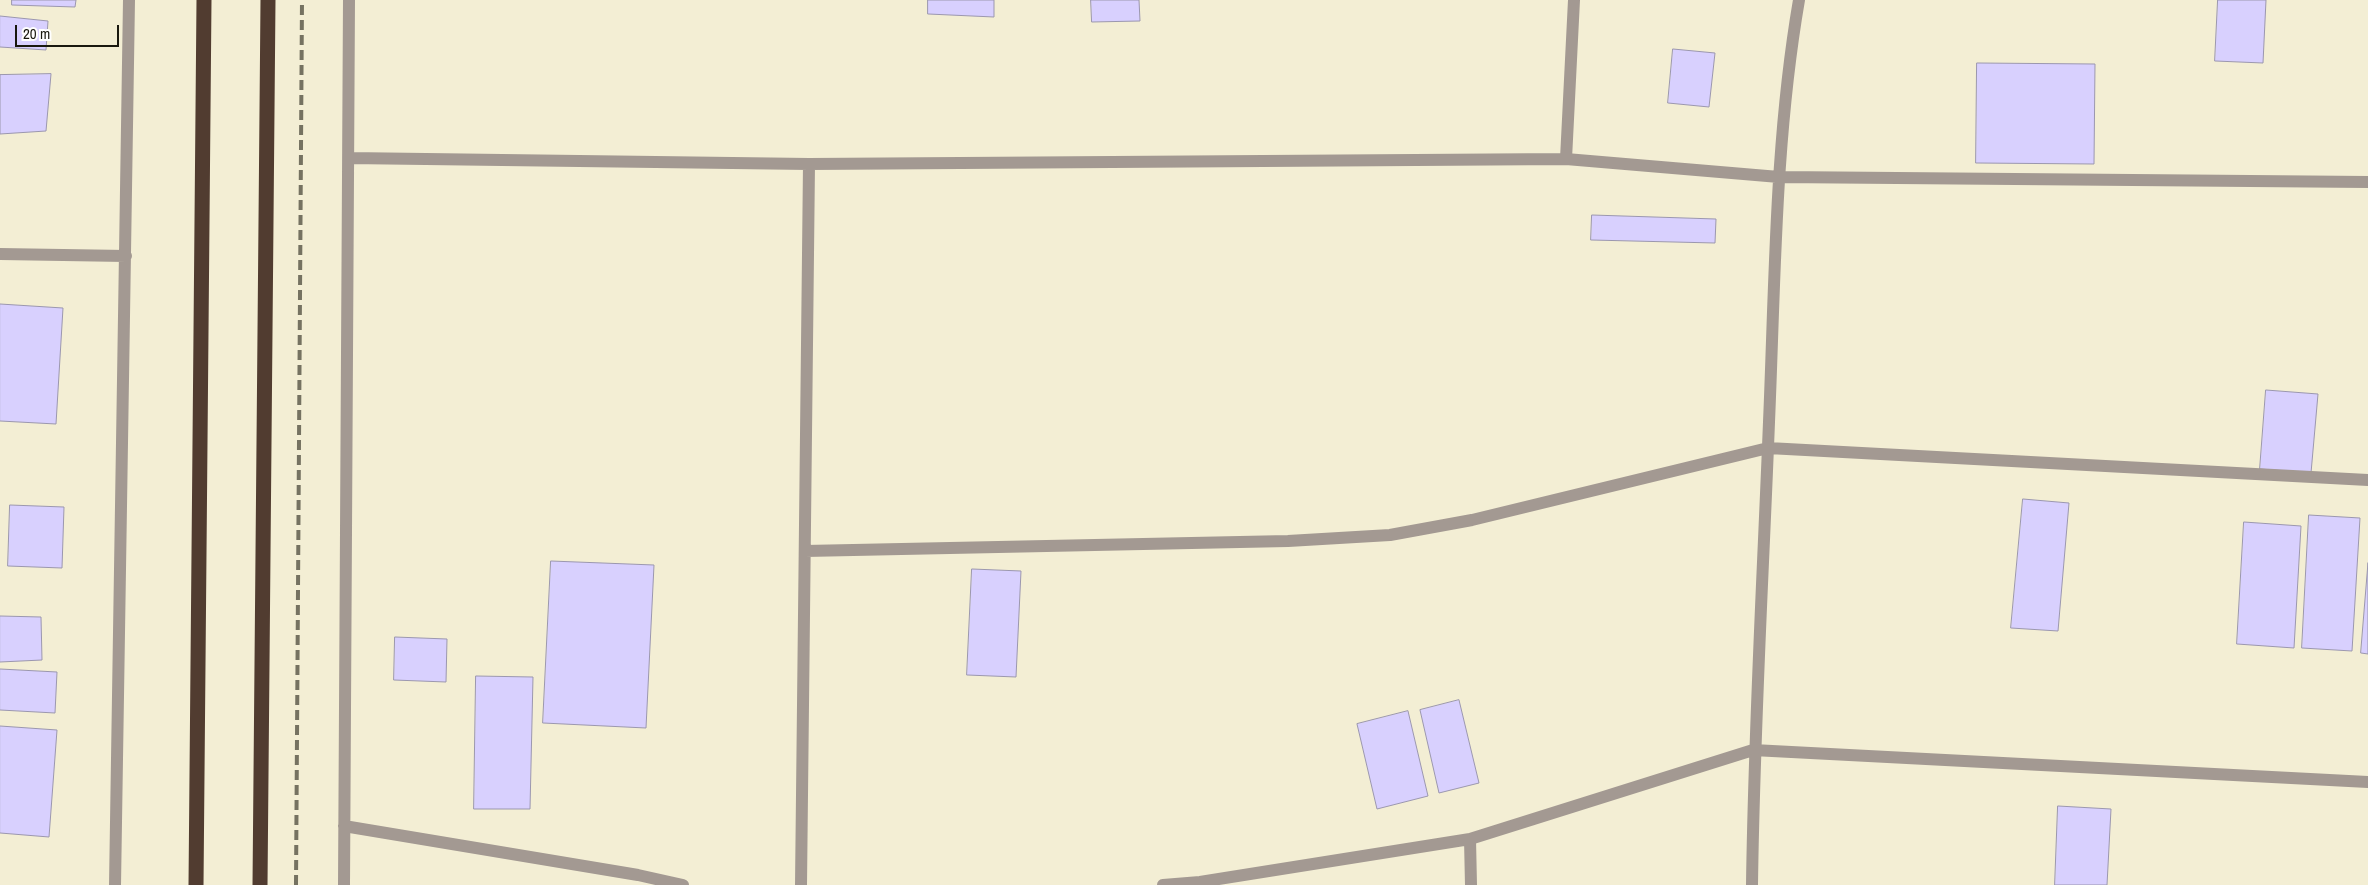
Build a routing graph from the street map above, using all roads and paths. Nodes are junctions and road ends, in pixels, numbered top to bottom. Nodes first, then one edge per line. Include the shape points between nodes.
1 (129, 0) edge
2 (204, 0) edge
3 (268, 0) edge
4 (349, 0) edge
5 (1574, 0) edge
6 (1798, 0) edge
7 (349, 158) junction
8 (1566, 159) junction
9 (809, 164) junction
10 (1779, 177) junction
11 (2368, 182) edge
12 (0, 254) edge
13 (126, 256) junction
14 (1768, 448) junction
15 (2368, 480) edge
16 (805, 551) junction
17 (1754, 750) junction
18 (2368, 782) edge
19 (344, 826) junction
20 (1470, 839) junction
21 (638, 880) edge
22 (1200, 883) edge
23 (115, 885) edge
24 (196, 885) edge
25 (260, 885) edge
26 (344, 885) edge
27 (682, 885) edge
28 (801, 885) edge
29 (1163, 885) edge
30 (1471, 885) edge
31 (1752, 885) edge

1 - 13 street
2 - 24 highway
3 - 25 highway
4 - 7 street
5 - 8 street
6 - 10 street via 1790,48
7 - 9 street
7 - 19 street
8 - 9 street
8 - 10 street
9 - 16 street
10 - 11 street
10 - 14 street
12 - 13 street
13 - 23 street
14 - 15 street
14 - 16 street via 1472,520 1390,535 1288,541
14 - 17 street
16 - 28 street
17 - 18 street
17 - 20 street
17 - 31 street
19 - 21 street
19 - 26 street
20 - 22 street
20 - 30 street
21 - 27 street
22 - 29 street

